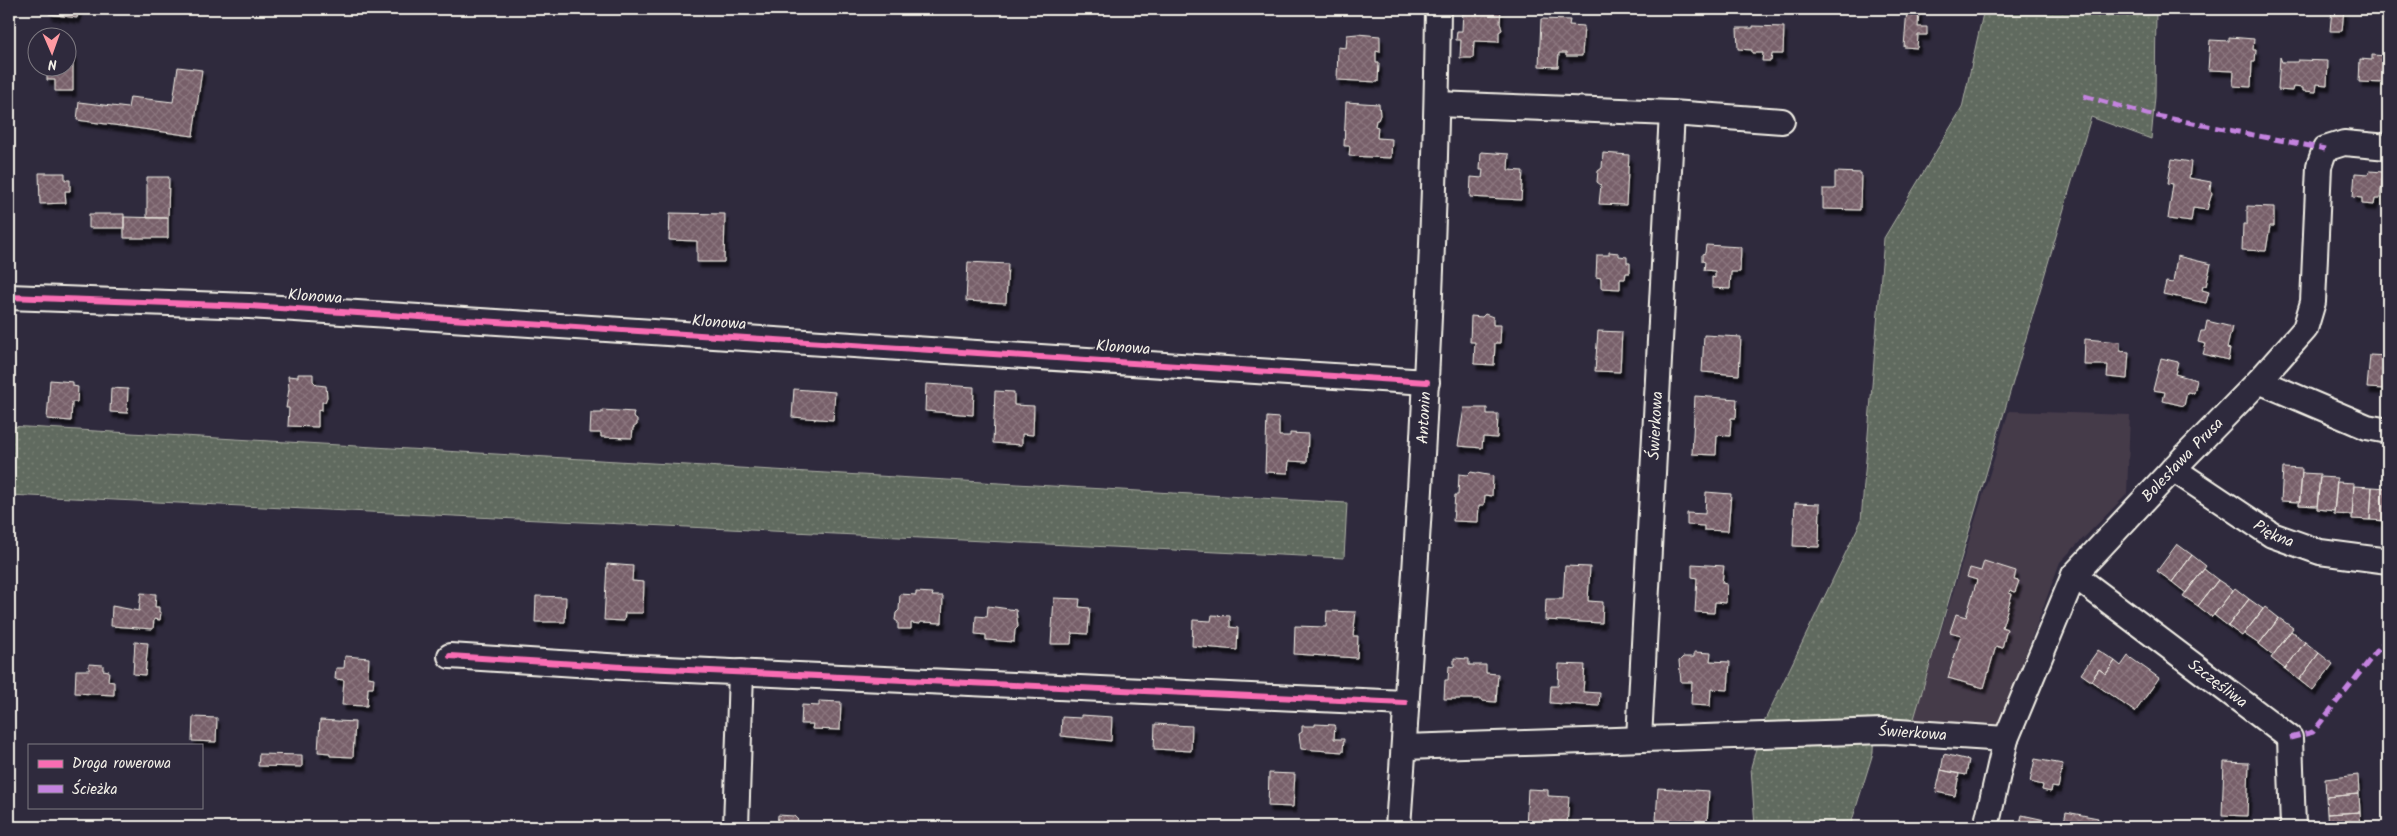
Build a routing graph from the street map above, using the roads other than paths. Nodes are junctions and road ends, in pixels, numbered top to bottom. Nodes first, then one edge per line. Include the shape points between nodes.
1 (1438, 9) edge
2 (1437, 104) junction
3 (1672, 113) junction
4 (1782, 121) dead end
5 (2388, 147) edge
6 (9, 297) edge
7 (2260, 381) junction
8 (1427, 382) junction
9 (2388, 431) edge
10 (2173, 469) junction
11 (2388, 561) edge
12 (2074, 575) junction
13 (450, 656) dead end
14 (741, 672) junction
15 (1405, 703) junction
16 (1639, 739) junction
17 (2006, 739) junction
18 (1404, 747) junction
19 (736, 827) edge
20 (1398, 827) edge
21 (1986, 827) edge
22 (2293, 827) edge

1 - 2 street, Antonin
2 - 3 street
2 - 8 street, Antonin
3 - 4 street
3 - 16 street, Świerkowa
5 - 7 street, Bolesława Prusa via 2344,143 2325,149 2319,166 2313,302 2305,328
6 - 8 street, Klonowa via 249,306
7 - 9 street via 2367,427
7 - 10 street, Bolesława Prusa
8 - 15 street, Antonin
10 - 11 street, Piękna via 2272,535 2320,552
10 - 12 street, Bolesława Prusa
12 - 17 street, Bolesława Prusa
12 - 22 street, Szczęśliwa via 2290,738
13 - 14 street
14 - 15 street
14 - 19 street
15 - 18 street, Antonin
16 - 17 street, Świerkowa via 1884,731
16 - 18 street, Świerkowa
17 - 21 street, Bolesława Prusa
18 - 20 street, Antonin

